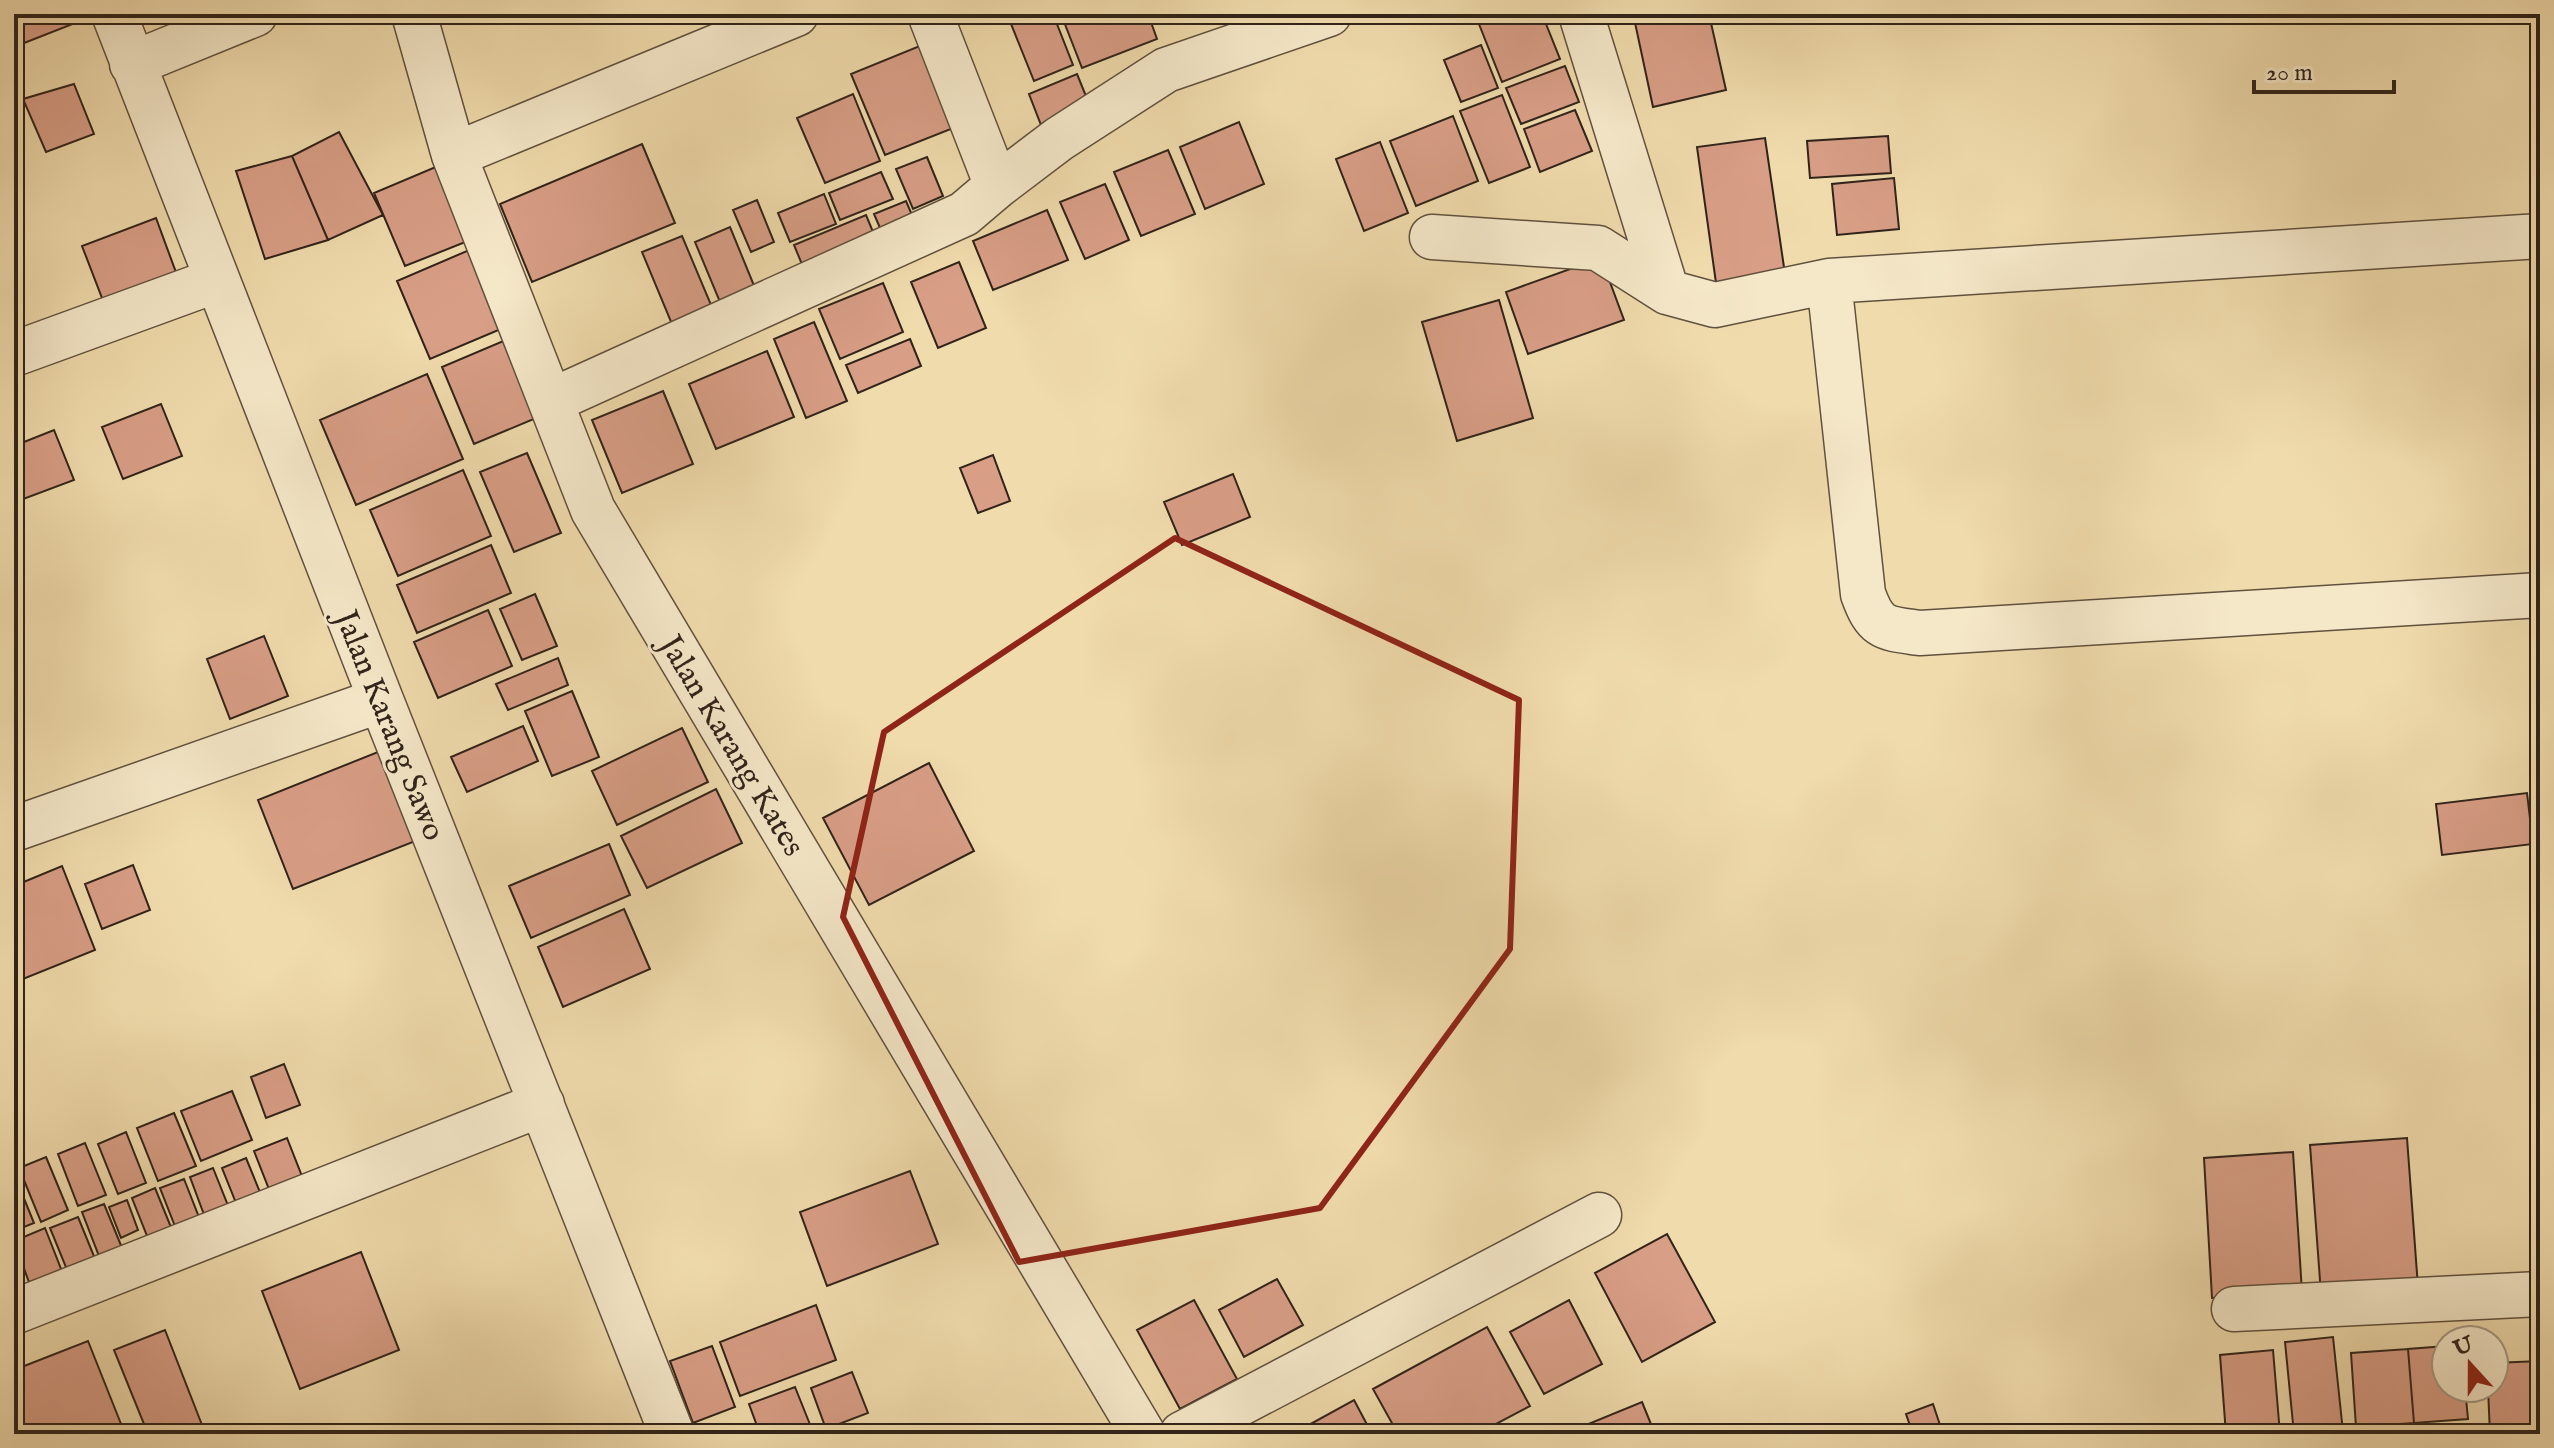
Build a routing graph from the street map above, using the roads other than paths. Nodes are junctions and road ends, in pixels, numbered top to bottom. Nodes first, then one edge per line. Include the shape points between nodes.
1 (114, 14) edge
2 (255, 14) edge
3 (414, 14) edge
4 (796, 14) edge
5 (930, 14) edge
6 (1329, 14) edge
7 (1581, 14) edge
8 (132, 64) junction
9 (454, 155) junction
10 (997, 186) junction
11 (2540, 236) edge
12 (1432, 237) dead end
13 (217, 280) junction
14 (1829, 281) junction
15 (1667, 292) junction
16 (14, 354) edge
17 (551, 401) junction
18 (2540, 595) edge
19 (381, 700) junction
20 (14, 829) edge
21 (542, 1104) junction
22 (1599, 1215) dead end
23 (2540, 1294) edge
24 (2234, 1309) dead end
25 (14, 1312) edge
26 (667, 1433) edge
27 (1143, 1434) edge
28 (1182, 1434) edge

1 - 8 street, Jalan Karang Sawo
2 - 8 street
3 - 9 street, Jalan Karang Kates
4 - 9 street
5 - 10 street
6 - 10 street via 1166,70
7 - 15 street
8 - 13 street, Jalan Karang Sawo
9 - 17 street, Jalan Karang Kates
10 - 17 street via 964,214
11 - 14 street
12 - 15 street via 1598,248
13 - 16 street
13 - 19 street, Jalan Karang Sawo
14 - 15 street via 1715,305
14 - 18 street via 1863,594 1870,614 1886,628 1920,633
17 - 27 street, Jalan Karang Kates via 593,510
19 - 20 street
19 - 21 street, Jalan Karang Sawo
21 - 25 street
21 - 26 street, Jalan Karang Sawo
22 - 28 street
23 - 24 street

